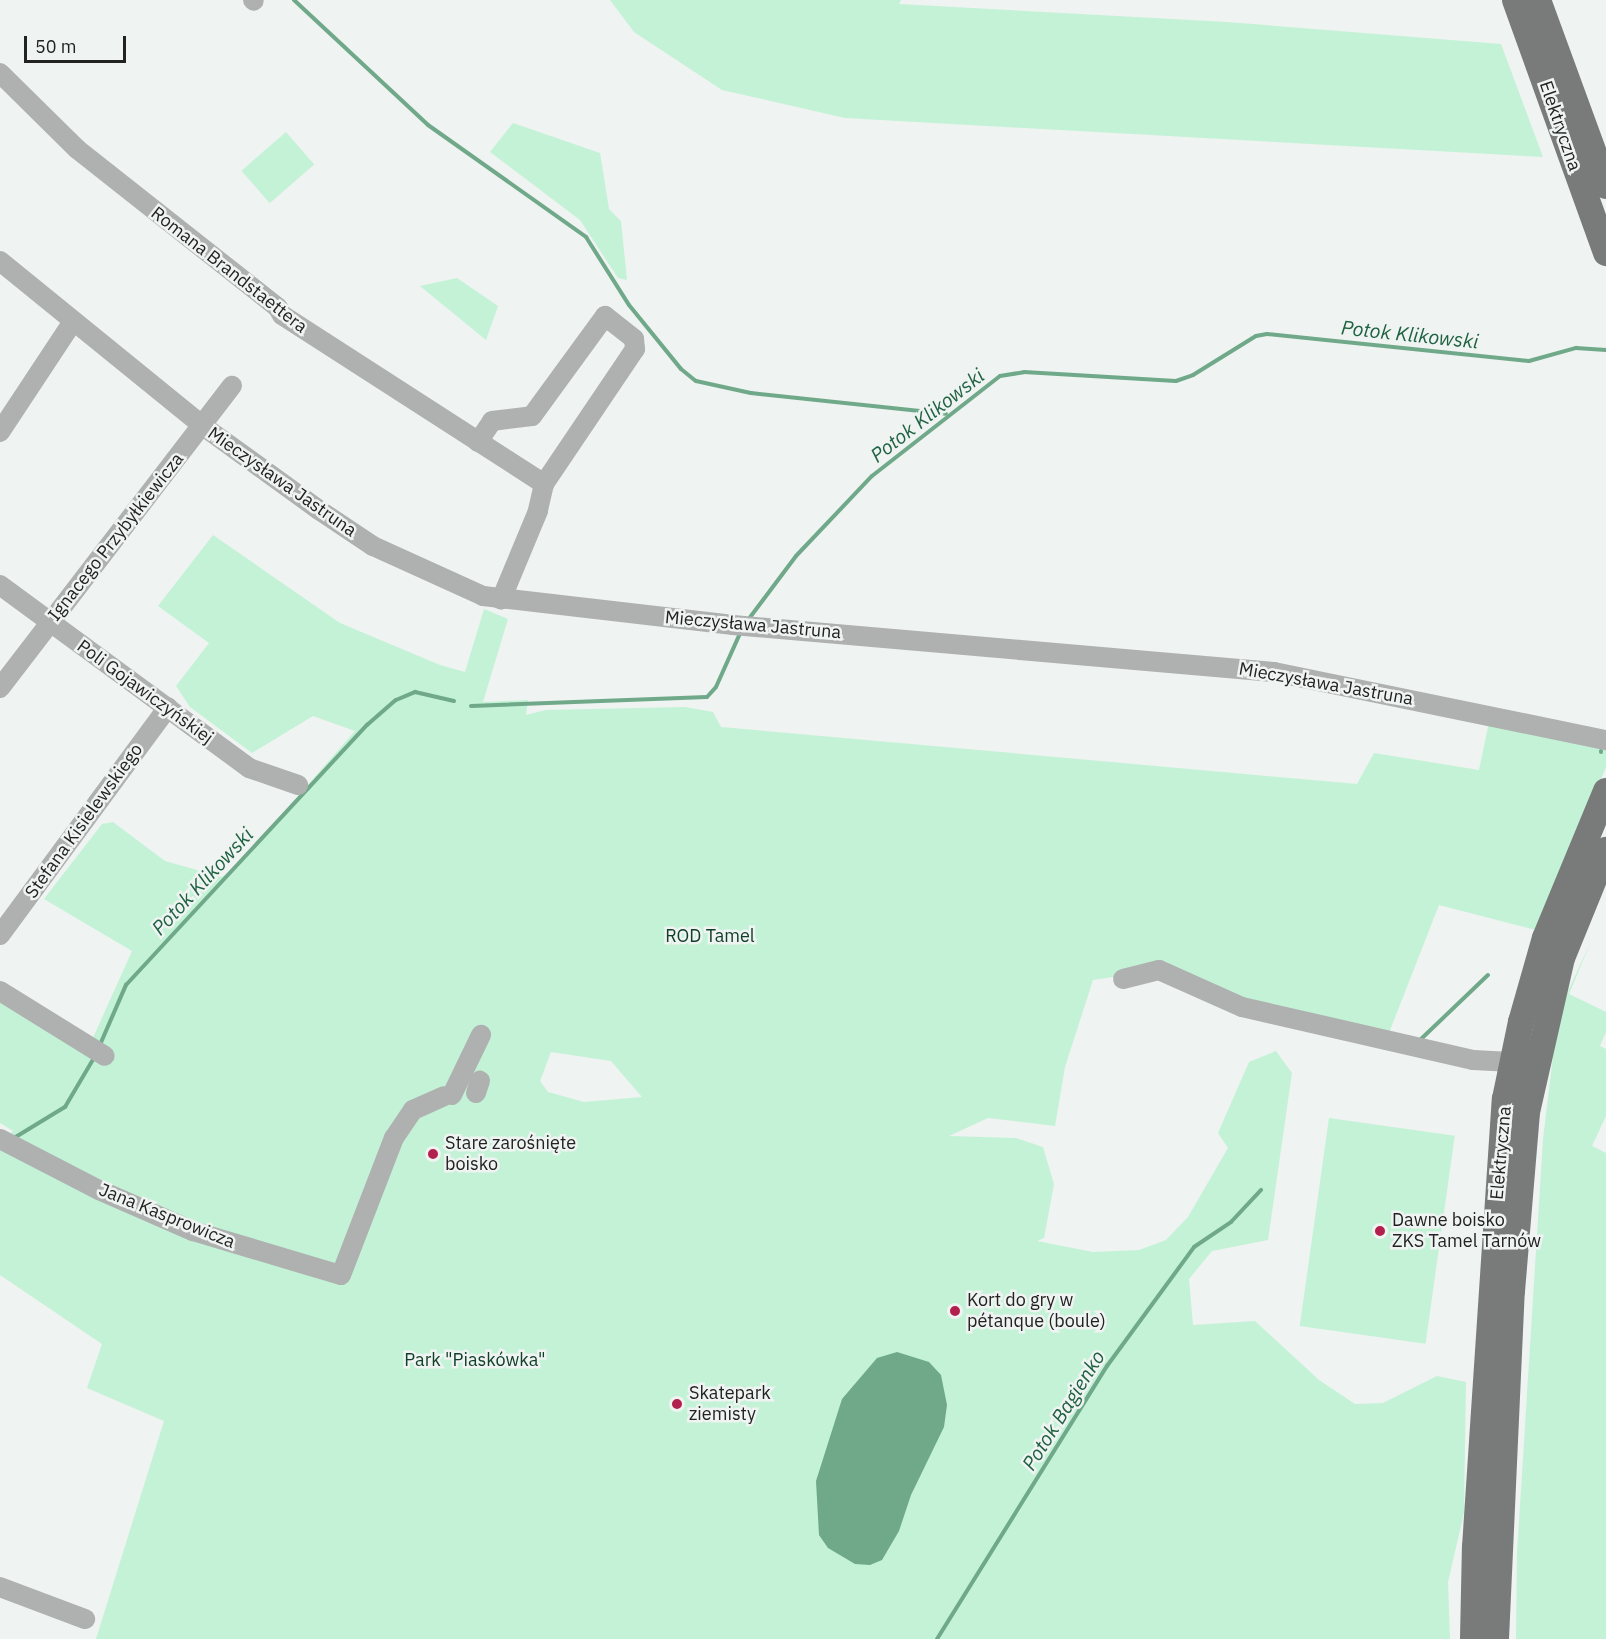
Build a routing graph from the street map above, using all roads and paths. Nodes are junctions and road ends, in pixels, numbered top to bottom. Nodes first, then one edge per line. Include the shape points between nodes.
1 (1515, 0) edge
2 (1538, 0) edge
3 (0, 73) edge
4 (1606, 186) edge
5 (1606, 253) edge
6 (0, 261) edge
7 (72, 323) junction
8 (232, 386) dead end
9 (203, 426) junction
10 (0, 432) edge
11 (478, 442) junction
12 (544, 484) junction
13 (0, 585) edge
14 (501, 600) junction
15 (49, 623) junction
16 (0, 688) edge
17 (168, 707) junction
18 (1606, 740) edge
19 (298, 785) dead end
20 (1606, 791) edge
21 (1606, 850) edge
22 (0, 935) edge
23 (1123, 979) dead end
24 (0, 991) edge
25 (481, 1035) dead end
26 (100, 1053) dead end
27 (1512, 1062) junction
28 (0, 1139) edge
29 (0, 1587) edge
30 (85, 1619) dead end
31 (1473, 1639) edge
32 (1496, 1639) edge

1 - 5 main road, Elektryczna
2 - 4 main road, Elektryczna
3 - 11 street, Romana Brandstaettera via 77,149 282,315
6 - 7 street, Mieczysława Jastruna
7 - 9 street, Mieczysława Jastruna
7 - 10 street
8 - 9 street, Ignacego Przybyłkiewicza
9 - 14 street, Mieczysława Jastruna via 373,546
9 - 15 street, Ignacego Przybyłkiewicza
11 - 12 street, Romana Brandstaettera
11 - 12 street via 492,421 532,416 605,316 613,320 630,334 635,349
12 - 14 street via 538,511
13 - 15 street, Poli Gojawiczyńskiej
14 - 18 street, Mieczysława Jastruna via 745,626 1274,672
15 - 16 street, Ignacego Przybyłkiewicza
15 - 17 street, Poli Gojawiczyńskiej
17 - 19 street, Poli Gojawiczyńskiej via 249,768
17 - 22 street, Stefana Kisielewskiego
20 - 27 main road, Elektryczna via 1545,938
21 - 32 main road, Elektryczna via 1562,958 1527,1112 1511,1314
23 - 27 street via 1159,970 1242,1007 1337,1021 1473,1060
24 - 26 street
25 - 28 street, Jana Kasprowicza via 448,1095 414,1110 394,1138 341,1275 193,1231 99,1190
27 - 31 main road, Elektryczna via 1500,1143
29 - 30 street

